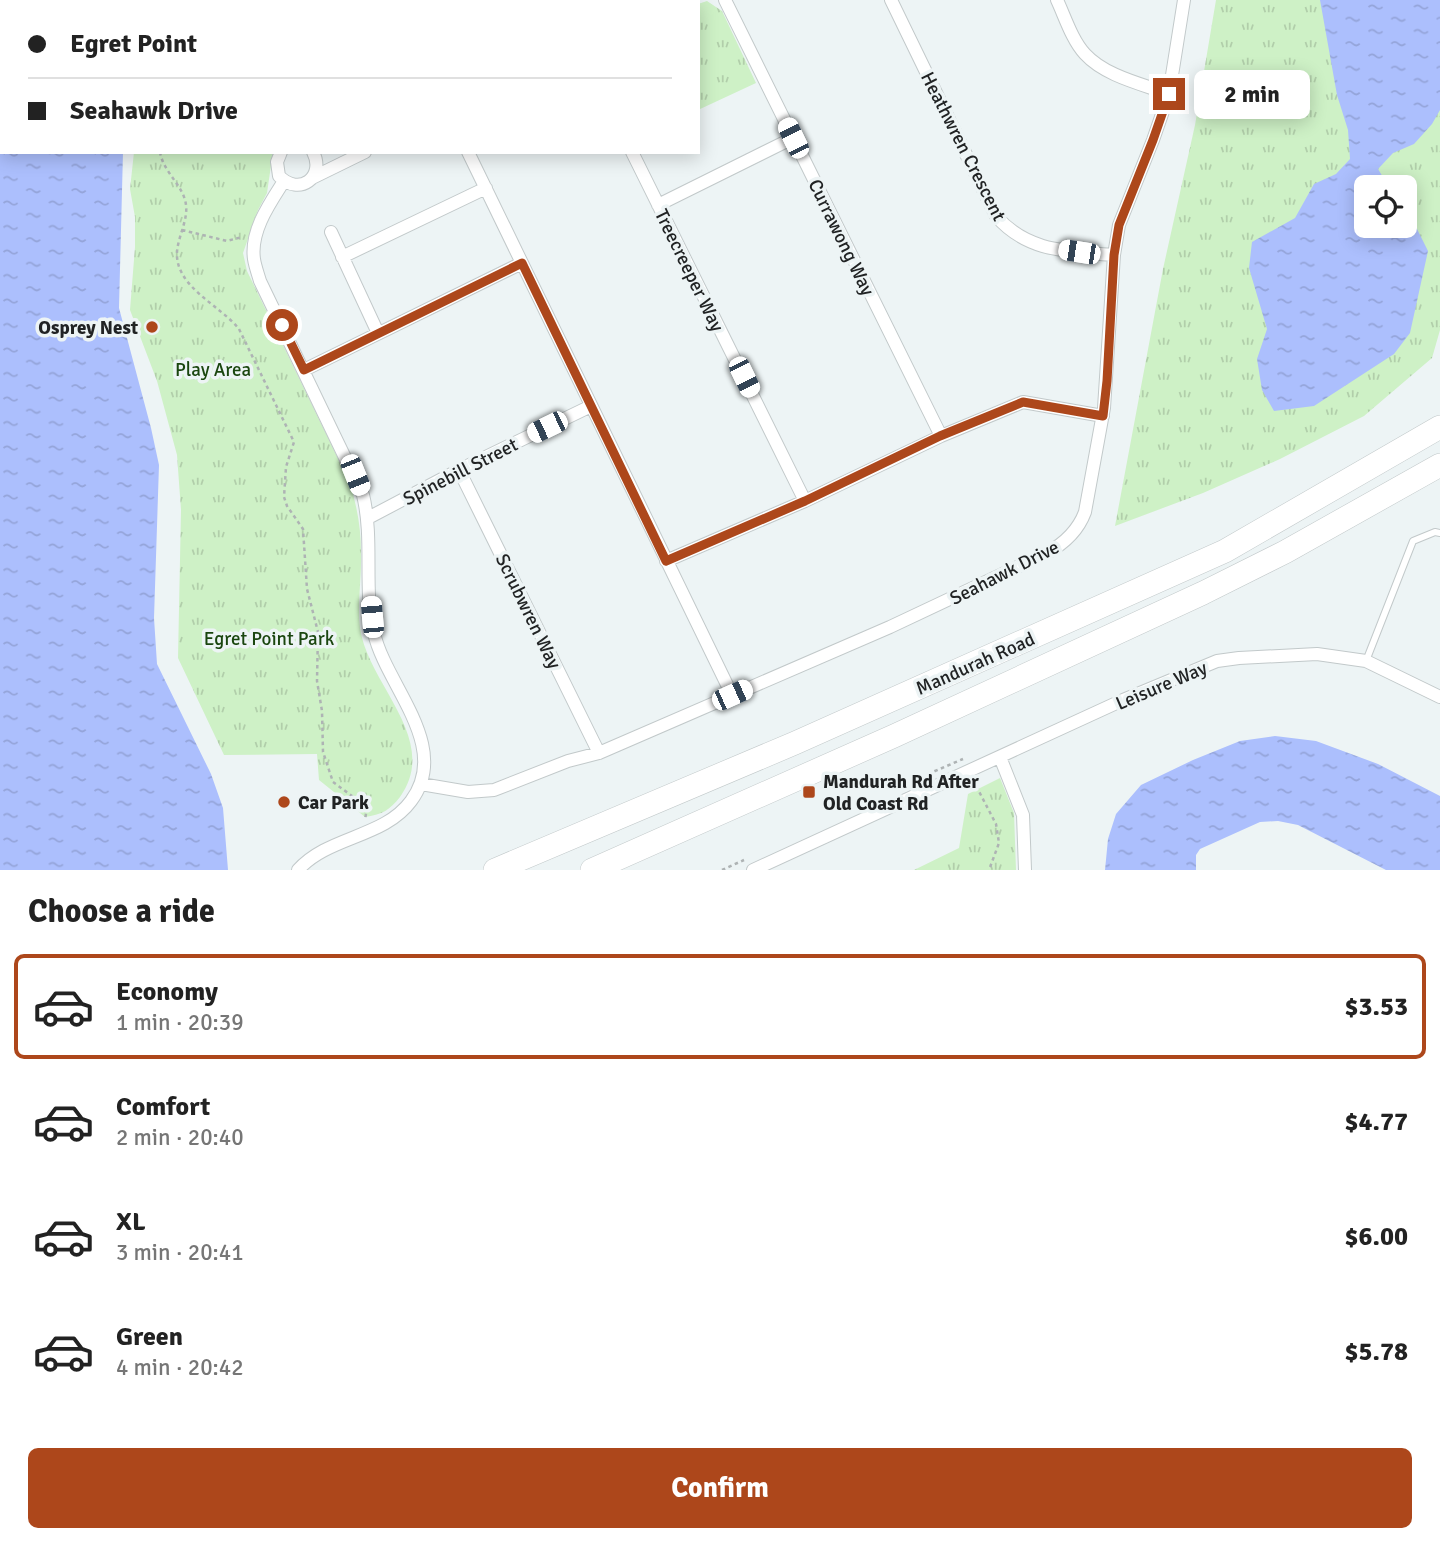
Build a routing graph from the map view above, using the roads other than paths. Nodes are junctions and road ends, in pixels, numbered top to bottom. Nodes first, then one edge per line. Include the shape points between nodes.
1 (724, 0) edge
2 (891, 0) edge
3 (1057, 0) edge
4 (1184, 0) edge
5 (1169, 94) junction
6 (793, 138) junction
7 (280, 154) edge
8 (314, 154) edge
9 (361, 154) edge
10 (469, 154) edge
11 (633, 154) edge
12 (312, 178) junction
13 (284, 181) junction
14 (485, 188) junction
15 (658, 205) junction
16 (331, 232) dead end
17 (1114, 255) junction
18 (342, 257) junction
19 (522, 263) junction
20 (378, 333) junction
21 (304, 370) junction
22 (591, 406) junction
23 (1103, 416) junction
24 (1440, 427) edge
25 (940, 436) junction
26 (1440, 465) edge
27 (459, 470) junction
28 (805, 501) junction
29 (368, 518) junction
30 (1440, 533) edge
31 (666, 561) junction
32 (1366, 661) junction
33 (732, 695) junction
34 (1440, 697) edge
35 (599, 753) junction
36 (1000, 757) junction
37 (421, 784) junction
38 (298, 870) edge
39 (495, 870) edge
40 (592, 870) edge
41 (753, 870) edge
42 (1025, 870) edge

1 - 6 street, Currawong Way
2 - 17 street, Heathwren Crescent via 996,216 1034,245
3 - 5 street via 1091,60
4 - 5 street, Seahawk Drive
5 - 17 street, Seahawk Drive via 1124,211
6 - 15 street
6 - 25 street, Currawong Way
7 - 13 street via 277,169
8 - 12 street
9 - 12 street
10 - 14 street
11 - 15 street, Treecreeper Way
12 - 13 street via 299,185
13 - 21 street via 261,222 254,259 260,281
14 - 18 street
14 - 19 street
15 - 28 street, Treecreeper Way
16 - 18 street
17 - 23 street, Seahawk Drive
18 - 20 street
19 - 20 street
19 - 22 street
20 - 21 street
21 - 29 street via 355,475
22 - 27 street, Spinebill Street
22 - 31 street
23 - 25 street via 1023,402
23 - 33 street, Seahawk Drive via 1085,512 1069,539 902,621
24 - 39 highway, Mandurah Road via 1225,551 795,743
25 - 28 street
26 - 40 highway, Mandurah Road via 1203,593
27 - 29 street, Spinebill Street
27 - 35 street, Scrubwren Way
28 - 31 street
29 - 37 street via 373,632 417,726 423,748
30 - 32 lane via 1413,541
31 - 33 street
32 - 34 street, Leisure Way
32 - 36 street, Leisure Way via 1317,654 1217,661
33 - 35 street, Seahawk Drive
35 - 37 street, Seahawk Drive via 494,790 468,792
36 - 41 street, Leisure Way
36 - 42 street via 1023,815
37 - 38 street via 399,815 317,854

